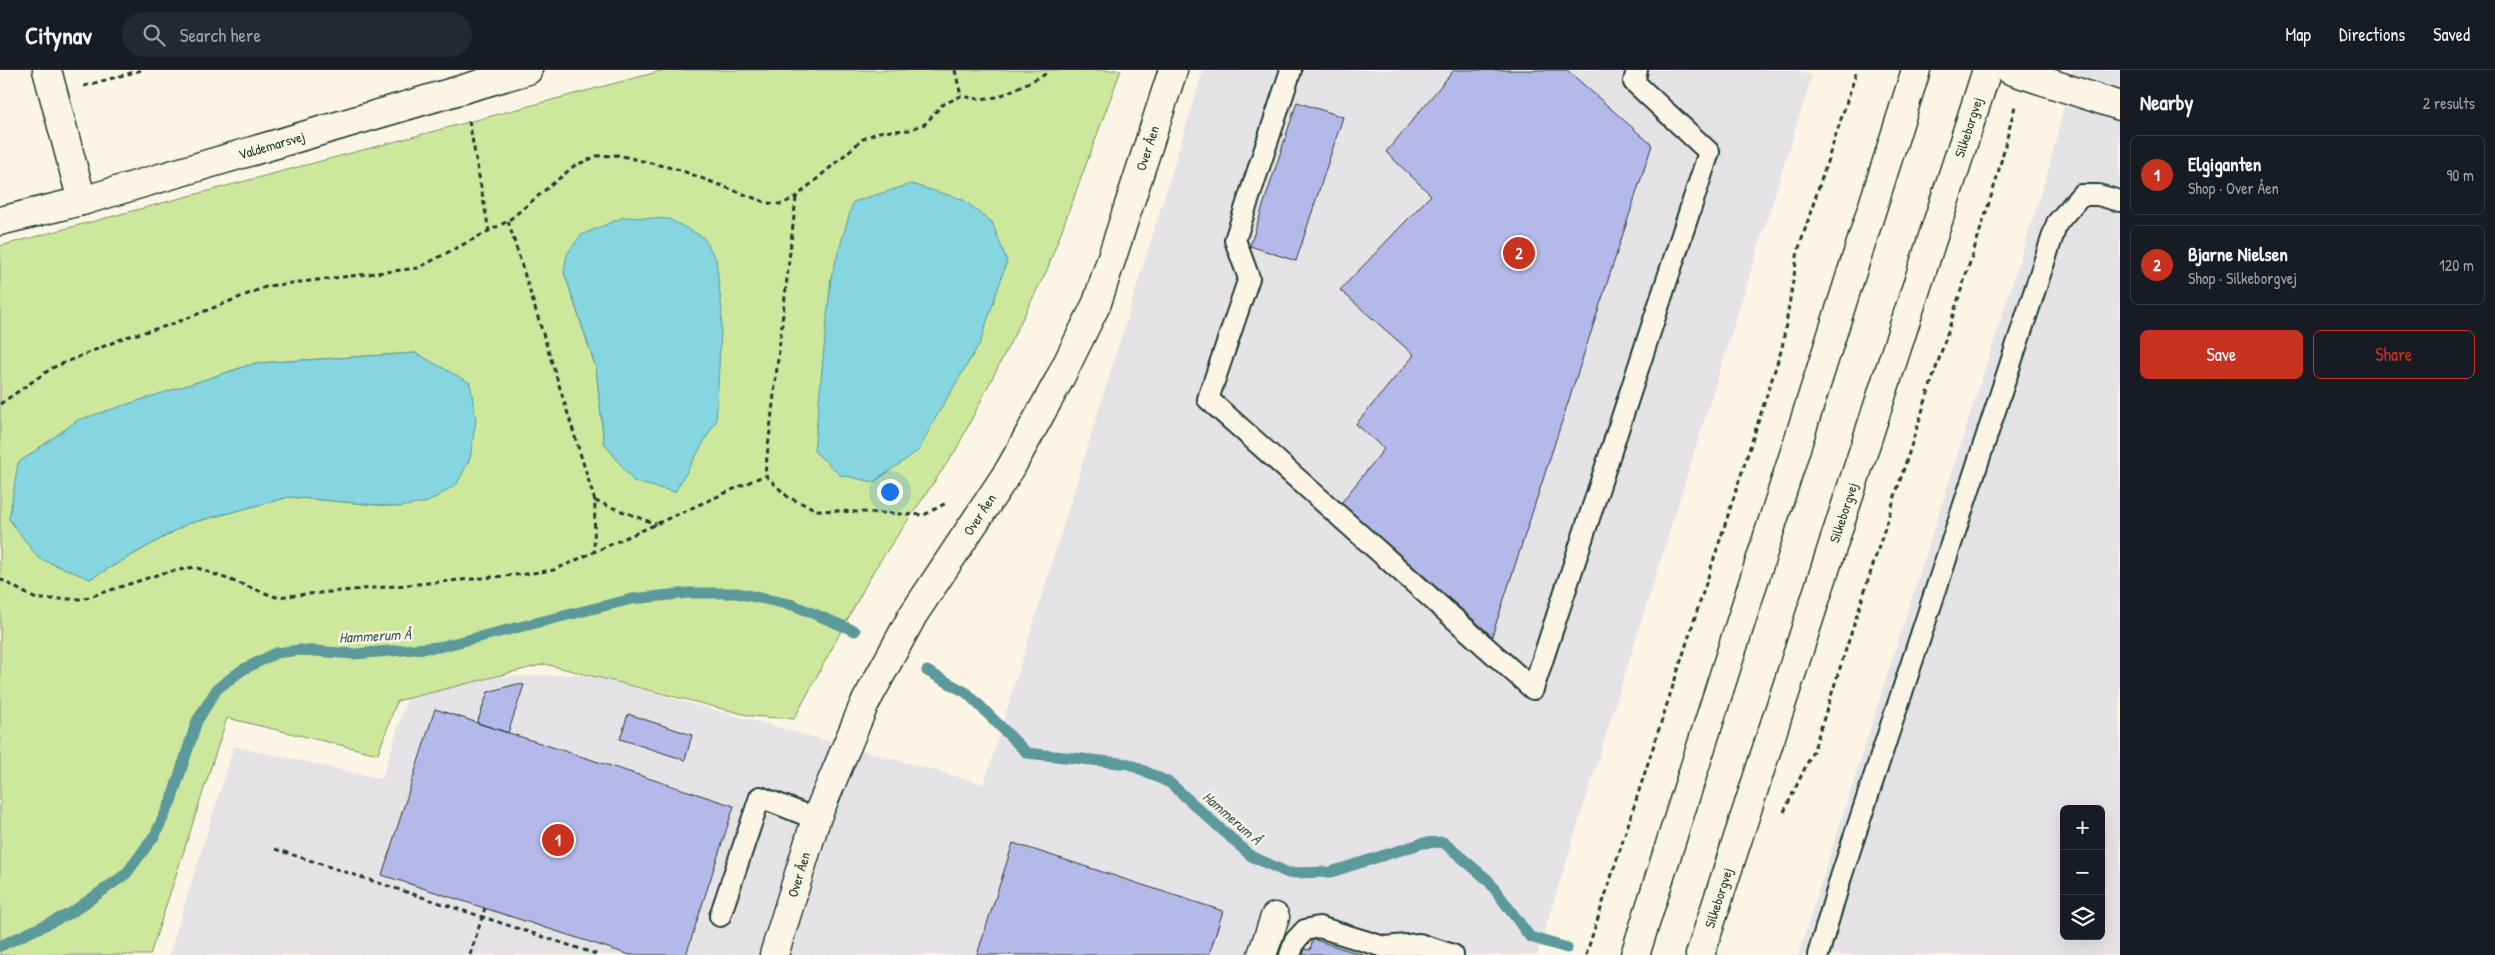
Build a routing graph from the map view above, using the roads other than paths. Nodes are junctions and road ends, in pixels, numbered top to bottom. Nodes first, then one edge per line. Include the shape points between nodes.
1 (528, 70) edge
2 (1173, 70) edge
3 (1291, 70) edge
4 (1638, 70) edge
5 (1916, 70) edge
6 (1987, 70) edge
7 (2016, 72) edge
8 (460, 79) edge
9 (50, 82) edge
10 (2120, 106) edge
11 (82, 201) junction
12 (2120, 201) edge
13 (0, 221) edge
14 (816, 818) junction
15 (720, 916) dead end
16 (1276, 917) dead end
17 (1398, 951) edge
18 (774, 955) edge
19 (1262, 955) edge
20 (1290, 955) edge
21 (1453, 955) edge
22 (1635, 955) edge
23 (1700, 955) edge
24 (1818, 955) edge

1 - 8 main road, Valdemarsvej
2 - 14 main road, Over Åen via 1097,303 1010,469 913,615 864,705
3 - 4 lane via 1235,240 1249,278 1208,399 1533,689 1709,152 1634,82
5 - 22 main road
6 - 23 main road, Silkeborgvej
7 - 10 main road
8 - 11 main road, Valdemarsvej
9 - 11 main road
11 - 13 main road, Valdemarsvej
12 - 24 lane via 2098,194 2080,195 2057,223
14 - 15 lane via 760,797
14 - 18 main road, Over Åen
16 - 19 main road
17 - 20 lane via 1320,927 1305,930 1295,941
17 - 21 lane via 1419,944

